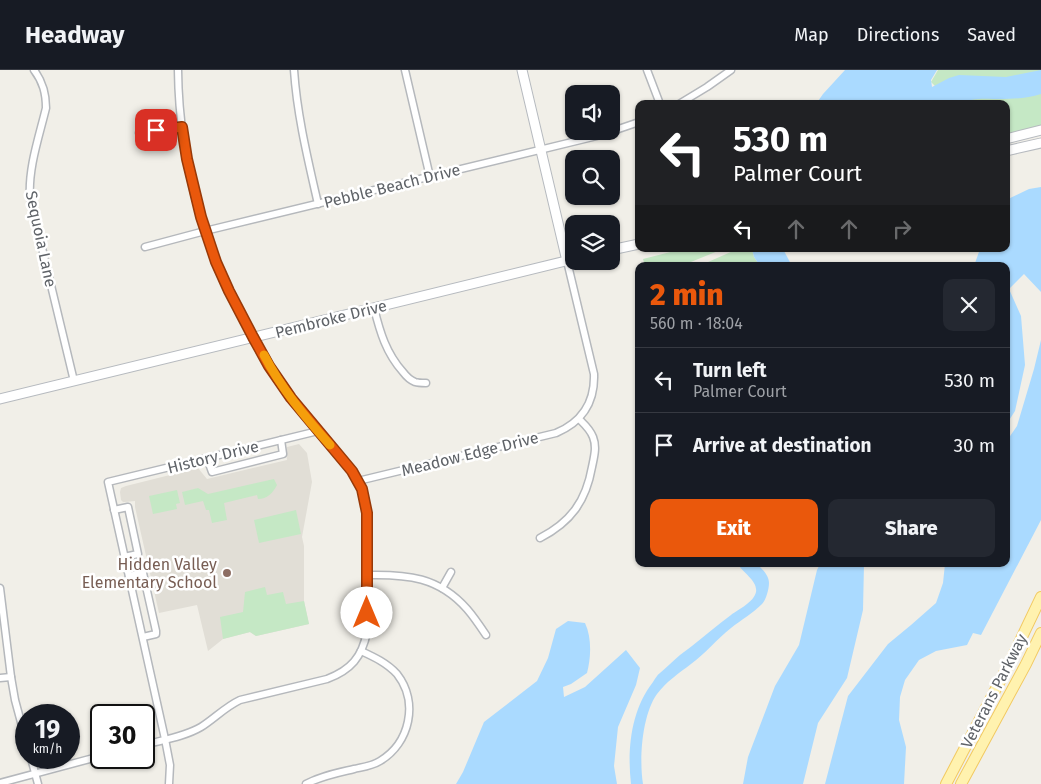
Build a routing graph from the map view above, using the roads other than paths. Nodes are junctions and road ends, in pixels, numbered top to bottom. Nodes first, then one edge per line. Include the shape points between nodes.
1 (34, 70) edge
2 (178, 70) edge
3 (294, 70) edge
4 (405, 70) edge
5 (522, 70) edge
6 (647, 70) edge
7 (731, 70) edge
8 (658, 100) edge
9 (686, 100) edge
10 (635, 123) edge
11 (182, 127) junction
12 (1041, 130) edge
13 (139, 132) dead end
14 (1010, 139) edge
15 (1041, 143) edge
16 (541, 150) junction
17 (1010, 150) edge
18 (430, 177) junction
19 (318, 204) junction
20 (205, 232) junction
21 (565, 241) edge
22 (635, 245) edge
23 (145, 247) dead end
24 (620, 248) edge
25 (565, 261) edge
26 (572, 270) edge
27 (374, 308) junction
28 (253, 337) junction
29 (74, 381) junction
30 (426, 383) dead end
31 (0, 399) edge
32 (579, 419) junction
33 (318, 431) junction
34 (281, 440) junction
35 (207, 458) junction
36 (358, 481) junction
37 (114, 510) junction
38 (540, 538) dead end
39 (124, 556) junction
40 (450, 572) dead end
41 (367, 575) junction
42 (129, 576) junction
43 (0, 588) edge
44 (442, 588) junction
45 (1041, 597) edge
46 (1041, 633) edge
47 (486, 635) dead end
48 (142, 637) junction
49 (362, 651) junction
50 (11, 677) junction
51 (0, 678) edge
52 (16, 704) edge
53 (165, 739) junction
54 (155, 742) edge
55 (90, 759) edge
56 (34, 769) edge
57 (35, 774) junction
58 (0, 784) edge
59 (38, 784) edge
60 (169, 784) edge
61 (306, 784) edge
62 (946, 784) edge
63 (961, 784) edge

1 - 29 street, Sequoia Lane via 45,90 46,108 30,173 30,198
2 - 11 street
3 - 19 street via 302,132
4 - 18 street
5 - 16 street
6 - 8 street
7 - 9 street
10 - 16 street, Pebble Beach Drive
11 - 13 street
11 - 20 street
12 - 14 street
15 - 17 street
16 - 18 street, Pebble Beach Drive
16 - 21 street
18 - 19 street, Pebble Beach Drive
19 - 20 street, Pebble Beach Drive
20 - 23 street, Pebble Beach Drive
20 - 28 street via 229,291
22 - 24 street
25 - 27 street, Pembroke Drive
26 - 32 street via 594,374 589,403
27 - 28 street, Pembroke Drive
27 - 30 street via 394,362 414,382
28 - 29 street, Pembroke Drive
28 - 33 street via 291,398
29 - 31 street, Pembroke Drive
32 - 36 street, Meadow Edge Drive via 556,433
32 - 38 street via 593,436 596,450 587,489 569,518
33 - 34 street, History Drive
33 - 36 street
34 - 35 street, History Drive
34 - 35 street via 283,454 230,468 212,472
35 - 37 street, History Drive via 108,482
36 - 41 street via 367,513
37 - 39 street
37 - 39 street via 128,507 138,554
39 - 42 street
40 - 44 street
41 - 44 street via 415,578
41 - 49 street via 367,632
42 - 48 street
42 - 48 street via 143,573 148,593 156,634
43 - 50 street
44 - 47 street via 464,606
45 - 62 main road, Veterans Parkway
46 - 63 main road, Veterans Parkway
48 - 53 street
49 - 53 street via 350,666 334,677 240,700 202,726
49 - 61 street via 390,666 402,682 409,706 402,739 380,761
50 - 51 street
50 - 52 street
53 - 54 street
53 - 60 street via 170,765
55 - 57 street
56 - 57 street
57 - 58 street
57 - 59 street

